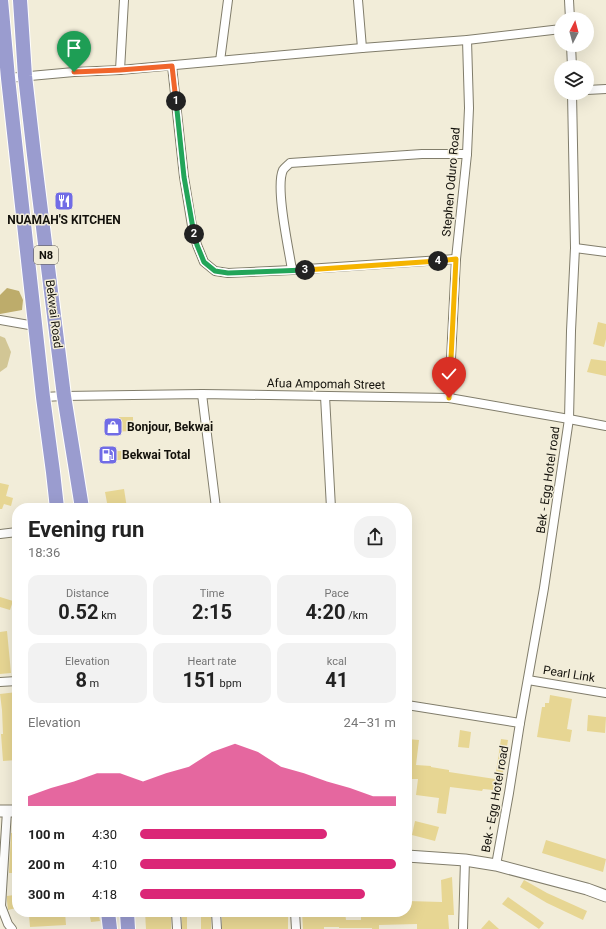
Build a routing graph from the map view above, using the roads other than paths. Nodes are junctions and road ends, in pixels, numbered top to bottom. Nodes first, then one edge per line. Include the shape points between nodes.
1 (1, 0) edge
2 (20, 0) edge
3 (124, 0) edge
4 (228, 0) edge
5 (358, 0) edge
6 (569, 0) edge
7 (570, 12) edge
8 (554, 30) edge
9 (467, 40) junction
10 (362, 48) junction
11 (220, 61) junction
12 (172, 66) junction
13 (120, 70) junction
14 (25, 76) junction
15 (8, 78) junction
16 (606, 89) edge
17 (594, 90) edge
18 (572, 100) edge
19 (467, 154) junction
20 (575, 248) junction
21 (606, 252) edge
22 (456, 259) junction
23 (292, 270) junction
24 (0, 320) edge
25 (35, 326) junction
26 (202, 394) junction
27 (64, 396) junction
28 (325, 396) junction
29 (43, 397) junction
30 (449, 398) junction
31 (569, 419) junction
32 (606, 426) edge
33 (56, 503) edge
34 (81, 503) edge
35 (215, 503) edge
36 (331, 503) edge
37 (12, 533) edge
38 (0, 534) edge
39 (528, 680) junction
40 (12, 681) edge
41 (0, 682) edge
42 (606, 693) edge
43 (412, 706) edge
44 (520, 723) junction
45 (8, 811) edge
46 (412, 856) edge
47 (465, 860) junction
48 (496, 865) junction
49 (606, 896) edge
50 (109, 917) edge
51 (127, 917) edge
52 (176, 917) edge
53 (216, 917) edge
54 (295, 917) edge
55 (12, 929) edge
56 (110, 929) edge
57 (128, 929) edge
58 (177, 929) edge
59 (217, 929) edge
60 (296, 929) edge
61 (463, 929) edge

1 - 15 highway, Bekwai Road / N8
2 - 14 highway, Bekwai Road / N8
3 - 13 street
4 - 11 street
5 - 10 street
6 - 7 street
8 - 9 street
9 - 10 street
9 - 19 street, Stephen Oduro Road
10 - 11 street
11 - 12 street
12 - 13 street
12 - 23 street via 184,177 197,245 204,262 215,271 228,273
13 - 14 street
14 - 15 street
14 - 27 highway, Bekwai Road / N8
15 - 25 highway, Bekwai Road / N8
16 - 17 street
18 - 20 street, Bek - Egg Hotel road
19 - 22 street, Stephen Oduro Road
19 - 23 street via 422,154 290,163 284,169 281,179 283,218
20 - 21 street
20 - 31 street, Bek - Egg Hotel road
22 - 23 street
22 - 30 street, Stephen Oduro Road
24 - 25 street
25 - 29 highway, Bekwai Road / N8
26 - 27 street, Afua Ampomah Street
26 - 28 street, Afua Ampomah Street
26 - 35 street
27 - 29 street, Afua Ampomah Street
27 - 34 highway, Bekwai Road / N8
28 - 30 street, Afua Ampomah Street
28 - 36 street
29 - 33 highway, Bekwai Road / N8
30 - 31 street, Afua Ampomah Street
31 - 32 street, Afua Ampomah Street
31 - 39 street, Bek - Egg Hotel road
37 - 38 street
39 - 42 street, Pearl Link
39 - 44 street, Bek - Egg Hotel road
40 - 41 street
43 - 44 street
44 - 48 street, Bek - Egg Hotel road
45 - 55 street via 1,906
46 - 47 street
47 - 48 street
47 - 61 street
48 - 49 street
50 - 56 highway
51 - 57 highway
52 - 58 street
53 - 59 street
54 - 60 street

